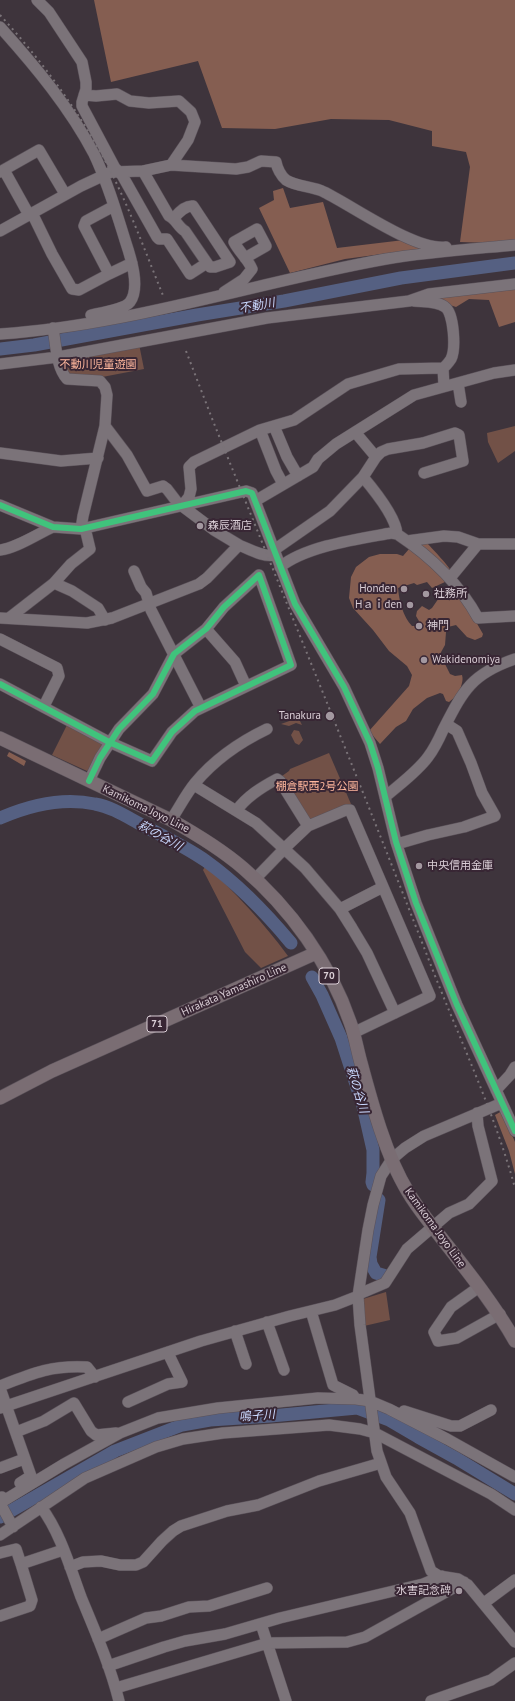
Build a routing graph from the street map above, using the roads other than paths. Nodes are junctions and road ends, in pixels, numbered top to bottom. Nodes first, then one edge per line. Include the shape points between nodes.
1 (37, 0) edge
2 (0, 27) edge
3 (84, 95) junction
4 (171, 165) junction
5 (2, 171) edge
6 (143, 171) junction
7 (119, 172) junction
8 (103, 175) junction
9 (65, 194) junction
10 (114, 206) junction
11 (30, 214) junction
12 (174, 218) junction
13 (180, 228) junction
14 (0, 230) edge
15 (167, 238) junction
16 (515, 245) edge
17 (471, 249) junction
18 (244, 258) dead end
19 (132, 263) junction
20 (207, 263) junction
21 (109, 274) junction
22 (515, 284) edge
23 (217, 297) junction
24 (409, 301) junction
25 (70, 326) junction
26 (53, 330) junction
27 (0, 334) edge
28 (58, 355) junction
29 (0, 364) edge
30 (443, 368) junction
31 (515, 370) edge
32 (458, 383) junction
33 (444, 386) junction
34 (461, 402) dead end
35 (105, 426) junction
36 (274, 426) junction
37 (260, 430) junction
38 (355, 432) junction
39 (0, 453) edge
40 (376, 457) junction
41 (98, 458) junction
42 (424, 473) dead end
43 (298, 476) junction
44 (363, 477) junction
45 (283, 484) junction
46 (255, 501) junction
47 (0, 506) edge
48 (181, 506) junction
49 (53, 527) junction
50 (83, 529) junction
51 (397, 534) junction
52 (407, 541) junction
53 (478, 544) junction
54 (515, 544) edge
55 (239, 545) junction
56 (0, 550) edge
57 (275, 552) junction
58 (280, 567) junction
59 (134, 571) dead end
60 (450, 578) junction
61 (54, 583) junction
62 (150, 604) junction
63 (515, 616) edge
64 (5, 618) edge
65 (105, 620) junction
66 (206, 629) junction
67 (0, 639) edge
68 (174, 654) junction
69 (515, 659) edge
70 (0, 684) edge
71 (246, 686) junction
72 (44, 706) junction
73 (200, 708) junction
74 (446, 724) junction
75 (267, 729) dead end
76 (0, 738) edge
77 (110, 742) junction
78 (89, 781) junction
79 (194, 785) junction
80 (385, 796) junction
81 (237, 810) junction
82 (171, 820) junction
83 (308, 826) junction
84 (397, 844) junction
85 (285, 849) junction
86 (255, 879) junction
87 (383, 887) junction
88 (340, 909) junction
89 (316, 953) junction
90 (395, 1013) junction
91 (353, 1033) junction
92 (515, 1067) edge
93 (496, 1090) junction
94 (0, 1098) edge
95 (502, 1103) junction
96 (477, 1113) junction
97 (515, 1131) edge
98 (392, 1159) junction
99 (433, 1226) junction
100 (479, 1287) junction
101 (358, 1295) junction
102 (311, 1311) junction
103 (500, 1314) junction
104 (267, 1322) junction
105 (235, 1331) junction
106 (515, 1341) edge
107 (168, 1353) junction
108 (246, 1364) dead end
109 (284, 1370) dead end
110 (90, 1379) junction
111 (0, 1387) edge
112 (356, 1398) junction
113 (128, 1402) dead end
114 (74, 1403) junction
115 (370, 1404) junction
116 (3, 1407) edge
117 (389, 1409) junction
118 (491, 1410) dead end
119 (375, 1431) junction
120 (16, 1432) junction
121 (120, 1433) junction
122 (24, 1459) junction
123 (381, 1463) junction
124 (0, 1468) edge
125 (515, 1477) edge
126 (1, 1504) edge
127 (41, 1507) junction
128 (515, 1510) edge
129 (12, 1526) junction
130 (0, 1535) edge
131 (63, 1550) junction
132 (0, 1553) edge
133 (21, 1564) junction
134 (70, 1567) junction
135 (442, 1576) junction
136 (515, 1580) edge
137 (464, 1582) junction
138 (267, 1588) dead end
139 (484, 1603) junction
140 (0, 1616) edge
141 (261, 1624) junction
142 (98, 1639) junction
143 (515, 1642) edge
144 (268, 1643) junction
145 (515, 1663) edge
146 (108, 1666) junction
147 (116, 1688) junction
148 (119, 1701) edge
149 (286, 1701) edge
150 (431, 1701) edge

1 - 3 street via 82,62 86,82
2 - 8 street via 32,63 71,115
3 - 4 street via 117,94 130,101 149,103 179,101 191,112 196,122 188,140
3 - 7 street via 82,106
4 - 6 street
4 - 17 street via 236,169 261,161 276,162 276,167 286,180 322,191 394,232 440,248 466,245
5 - 9 street via 39,150
5 - 11 street
6 - 7 street
6 - 12 street via 169,216
7 - 8 street
7 - 15 street via 157,237
8 - 9 street
8 - 10 street
9 - 11 street
10 - 19 street
10 - 21 street via 86,221 84,225
11 - 14 street
11 - 21 street via 72,289 79,290
12 - 13 street
12 - 20 street via 189,206 193,206 230,262 215,267 210,267
13 - 15 street via 176,234
13 - 20 street via 185,231
15 - 20 street via 190,274
16 - 17 street
17 - 23 street via 386,259
18 - 23 street via 252,270 244,279
19 - 21 street
19 - 25 street via 134,291 128,304 76,319
22 - 24 street via 428,294
23 - 25 street
24 - 28 street via 267,318
24 - 30 street via 438,304 446,307 450,313 453,324 453,354
25 - 26 street
26 - 27 street
26 - 28 street
28 - 29 street
28 - 35 street via 67,379 88,379 100,381 104,385 107,395
30 - 33 street
30 - 36 street via 399,369 348,384 301,417
31 - 32 street
32 - 33 street
32 - 34 street
33 - 38 street via 414,395
35 - 41 street
35 - 48 street via 127,456 147,491 163,486
36 - 37 street
36 - 43 street
37 - 45 street
37 - 48 street via 194,462 189,467 189,497
38 - 40 street
38 - 43 street via 336,444 318,459 313,467
39 - 41 street via 61,461
40 - 42 street via 388,449 455,433 459,435 463,461
40 - 44 street
41 - 50 street via 83,516
43 - 45 street
44 - 51 street via 394,521
44 - 57 street via 330,511
45 - 46 street
46 - 48 street via 252,493 246,491
46 - 57 street
47 - 49 street
48 - 50 street
48 - 55 street
49 - 50 street
49 - 56 street via 14,547
50 - 61 street via 90,549 71,564
51 - 52 street
51 - 58 street via 343,542 295,557
52 - 53 street via 444,536 458,537
52 - 60 street
53 - 54 street
53 - 60 street
55 - 57 street via 272,556
55 - 62 street via 199,584
57 - 58 street
58 - 80 street via 295,604 344,687 368,738
59 - 62 street
60 - 63 street via 467,598 478,618
61 - 64 street
61 - 65 street via 98,608
62 - 65 street
62 - 68 street
64 - 65 street via 87,623
66 - 68 street
66 - 71 street via 235,662
66 - 71 street via 224,607 259,575 290,665
67 - 72 street via 57,668 59,676
68 - 73 street
68 - 77 street via 153,694
69 - 74 street via 483,673 473,682 462,694
70 - 72 street
71 - 73 street
72 - 77 street
73 - 77 street via 176,729 152,761
74 - 80 street via 424,762
74 - 84 street via 457,731 482,792 495,816 464,827
75 - 79 street via 229,751
76 - 78 main road, Kamikoma Joyo Line / 70
77 - 78 street
78 - 82 main road, Kamikoma Joyo Line / 70
79 - 81 street
79 - 82 street
80 - 84 street
81 - 83 street via 261,788 277,779
81 - 85 street
82 - 86 main road, Kamikoma Joyo Line / 70 via 222,852
83 - 85 street
83 - 87 street via 350,810
84 - 93 street via 416,903 456,1005
85 - 86 street
85 - 88 street
86 - 89 main road, Kamikoma Joyo Line / 70 via 295,924
87 - 88 street
87 - 90 street via 430,996
88 - 90 street via 367,953
89 - 91 main road, Kamikoma Joyo Line / 70 via 344,1004
89 - 94 main road, Hirakata Yamashiro Line / 71 via 52,1071
90 - 91 street
91 - 98 main road, Kamikoma Joyo Line / 70 via 377,1118
92 - 93 street
93 - 95 street
95 - 96 street
95 - 97 street
96 - 98 street via 424,1136
96 - 99 street via 492,1181 469,1204 449,1213
98 - 99 main road, Kamikoma Joyo Line / 70 via 408,1193
98 - 101 street via 381,1176 373,1205
99 - 100 main road, Kamikoma Joyo Line / 70
99 - 101 street via 407,1249 385,1284
100 - 103 main road, Kamikoma Joyo Line / 70
100 - 103 street via 451,1307 434,1332 438,1341 457,1338
101 - 102 street via 335,1305
101 - 115 street
102 - 104 street
102 - 112 street via 332,1385
103 - 106 main road, Kamikoma Joyo Line / 70
104 - 105 street
104 - 109 street
105 - 107 street
105 - 108 street
107 - 110 street
107 - 113 street via 182,1382 168,1384
110 - 111 street via 87,1367 66,1366 39,1371
110 - 114 street via 75,1393
110 - 116 street
111 - 116 street
112 - 115 street
112 - 121 street via 318,1398 218,1408 158,1418
114 - 120 street via 44,1421
114 - 121 street via 96,1435
115 - 117 street
115 - 119 street
116 - 120 street
117 - 118 street via 451,1426 460,1426
117 - 125 street
119 - 123 street
119 - 127 street via 329,1425 223,1433 183,1439 156,1447 85,1478
119 - 128 street via 491,1494
120 - 122 street
121 - 126 street via 64,1464
122 - 124 street
122 - 126 street via 31,1476 5,1493
123 - 134 street via 319,1481 258,1505 227,1511 181,1526 162,1541 143,1562 136,1565 101,1561 83,1562
123 - 135 street via 386,1477 410,1513 429,1569 433,1574
126 - 129 street
127 - 129 street
127 - 131 street
129 - 130 street
131 - 133 street
131 - 134 street
132 - 133 street via 16,1549
133 - 140 street via 32,1600 30,1606
134 - 142 street
135 - 137 street
135 - 141 street via 423,1584
136 - 139 street
137 - 139 street
137 - 144 street via 359,1639 340,1643
138 - 142 street via 209,1606 189,1607 146,1618
139 - 143 street
141 - 144 street
141 - 146 street via 164,1647
142 - 146 street
144 - 147 street
144 - 149 street
145 - 150 street via 491,1680
146 - 147 street
147 - 148 street

